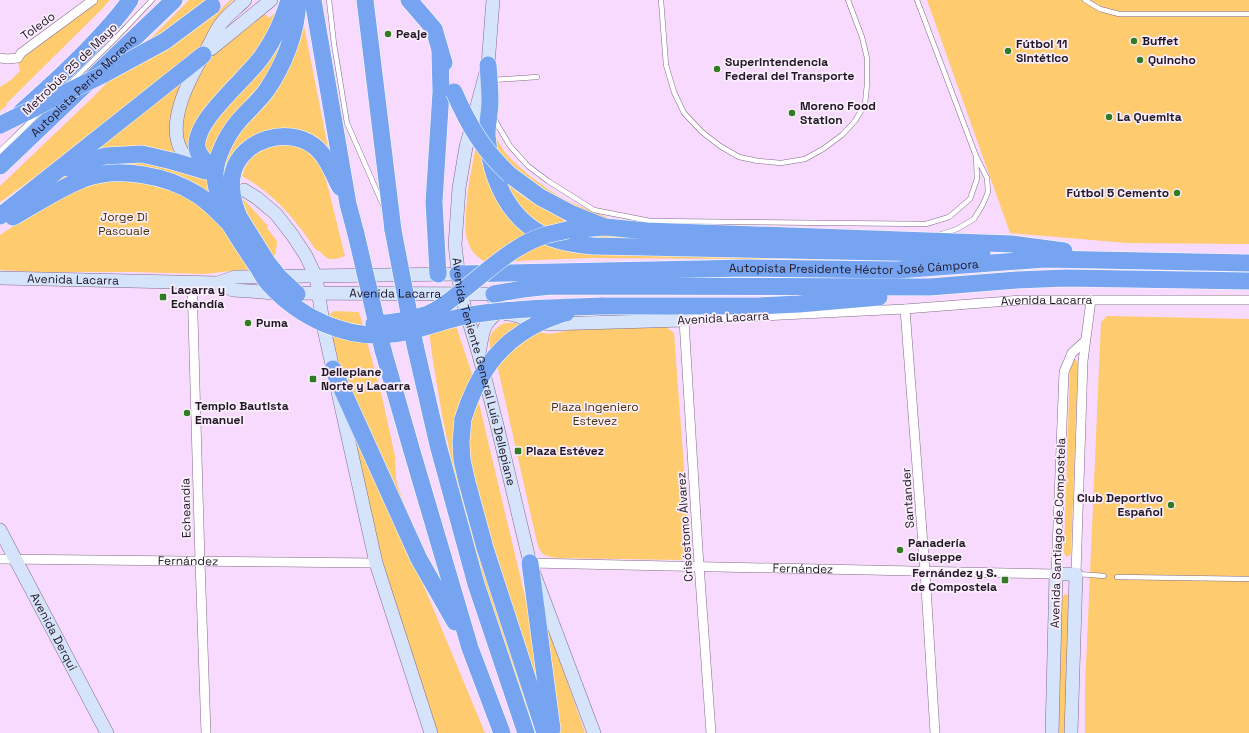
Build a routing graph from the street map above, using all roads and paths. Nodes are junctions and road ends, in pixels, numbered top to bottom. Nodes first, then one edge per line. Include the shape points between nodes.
1 (93, 0) edge
2 (152, 0) edge
3 (245, 0) edge
4 (271, 0) edge
5 (313, 0) edge
6 (329, 0) edge
7 (365, 0) edge
8 (409, 0) edge
9 (493, 0) edge
10 (661, 0) edge
11 (848, 0) edge
12 (917, 0) edge
13 (1085, 0) edge
14 (295, 2) edge
15 (171, 3) edge
16 (216, 3) edge
17 (128, 4) edge
18 (1249, 14) edge
19 (440, 52) junction
20 (203, 55) junction
21 (0, 58) edge
22 (488, 73) junction
23 (537, 76) dead end
24 (490, 101) junction
25 (0, 125) edge
26 (0, 131) edge
27 (0, 151) edge
28 (976, 156) junction
29 (0, 166) edge
30 (206, 169) junction
31 (57, 172) junction
32 (244, 190) dead end
33 (348, 204) junction
34 (0, 216) edge
35 (233, 222) junction
36 (0, 224) edge
37 (392, 227) junction
38 (600, 228) junction
39 (922, 240) junction
40 (1045, 259) junction
41 (1139, 261) junction
42 (1249, 263) edge
43 (438, 274) junction
44 (458, 274) junction
45 (316, 277) junction
46 (0, 278) edge
47 (1249, 281) edge
48 (192, 282) junction
49 (218, 283) junction
50 (930, 287) junction
51 (319, 294) junction
52 (494, 294) junction
53 (461, 295) junction
54 (1091, 300) junction
55 (1249, 300) edge
56 (601, 306) junction
57 (906, 309) junction
58 (496, 314) junction
59 (684, 320) junction
60 (1085, 341) junction
61 (479, 354) junction
62 (333, 368) junction
63 (0, 530) edge
64 (0, 559) edge
65 (16, 559) junction
66 (200, 561) junction
67 (376, 563) junction
68 (530, 563) junction
69 (699, 567) junction
70 (925, 571) junction
71 (1056, 574) junction
72 (1076, 574) junction
73 (1104, 576) dead end
74 (1117, 577) dead end
75 (1249, 579) edge
76 (470, 648) junction
77 (108, 733) edge
78 (206, 733) edge
79 (431, 733) edge
80 (502, 733) edge
81 (526, 733) edge
82 (545, 733) edge
83 (552, 733) edge
84 (594, 733) edge
85 (711, 733) edge
86 (935, 733) edge
87 (1052, 733) edge
88 (1071, 733) edge

1 - 21 street, Toledo via 21,53 18,58
2 - 27 lane, Metrobús 25 de Mayo
3 - 20 street via 222,22
4 - 20 street
5 - 33 highway
6 - 37 lane via 347,123
7 - 37 highway
8 - 19 highway via 434,29
9 - 22 street, Avenida Teniente General Luís Dellepiane
10 - 11 lane via 666,65 684,113 702,132 739,157 781,163 805,159 823,149 842,135 855,121 865,104 867,58
12 - 28 lane
13 - 18 lane via 1100,9 1119,14
14 - 30 highway via 263,56 219,102 203,126 197,147
14 - 35 highway via 294,27 287,50 273,79 259,100 229,133 219,157 215,172 218,193
15 - 29 highway, Autopista Perito Moreno
16 - 25 highway, bridge via 165,41
17 - 26 highway, Autopista Perito Moreno via 66,72
19 - 38 highway, bridge via 466,118 497,163 540,197
19 - 43 highway via 441,92 434,202
20 - 30 street via 184,93 176,130 182,153
20 - 31 highway
22 - 23 lane
22 - 24 highway
22 - 44 street, Avenida Teniente General Luís Dellepiane via 466,147 459,188 455,245
24 - 28 lane via 497,124 510,146 528,166 548,181 594,210 650,221 926,224 949,217 970,199 977,179
24 - 40 highway via 488,145 504,199 532,228 561,241 593,246 997,254
28 - 39 lane via 987,178 988,192 974,219 957,229
30 - 31 highway via 142,154 105,156
31 - 34 highway
32 - 45 street via 276,214 306,256
33 - 35 highway via 325,158 314,146 299,138 270,138 254,145 238,160 233,172
33 - 76 highway, bridge via 383,350
35 - 36 highway via 198,195 183,187 148,175 123,173 84,179
35 - 38 highway, bridge via 280,278 311,305 337,317 372,324 388,324 429,314 447,303 505,256 546,235 567,230
35 - 56 highway, bridge via 268,284 307,315 334,328 351,332 389,335 465,316 505,310
37 - 81 highway, bridge via 438,445 476,584
38 - 39 highway
39 - 41 highway via 1012,244
40 - 41 highway, Autopista Presidente Héctor José Cámpora
40 - 44 highway, Autopista Presidente Héctor José Cámpora via 897,270 747,268
41 - 42 highway, Autopista Presidente Héctor José Cámpora
43 - 44 street, Avenida Lacarra
43 - 45 street, Avenida Lacarra
44 - 53 street, Avenida Teniente General Luís Dellepiane
45 - 49 street, Avenida Lacarra via 235,277
45 - 51 street
46 - 48 street, Avenida Lacarra
47 - 50 highway, Autopista Presidente Héctor José Cámpora via 1066,278
48 - 49 street, Avenida Lacarra
48 - 66 street, Echeandía
49 - 51 street, Avenida Lacarra via 233,290
50 - 52 highway, Autopista Presidente Héctor José Cámpora via 551,286
50 - 56 highway via 895,296 799,304
51 - 53 street, Avenida Lacarra
51 - 62 street
52 - 53 street, Avenida Lacarra
52 - 58 street
53 - 61 street, Avenida Teniente General Luís Dellepiane
54 - 55 street, Avenida Lacarra
54 - 57 street, Avenida Lacarra via 1020,300
54 - 60 street, Avenida Santiago de Compostela
56 - 82 highway, bridge via 562,314 543,321 500,350 480,376 463,419 462,460 467,482 485,548
57 - 59 street, Avenida Lacarra
57 - 70 street, Santander
58 - 59 street, Avenida Lacarra via 519,315 530,321 548,324
58 - 61 street via 486,322
59 - 69 street, Crisóstomo Álvarez
60 - 71 street, Avenida Santiago de Compostela via 1072,353 1064,372
60 - 72 street, Avenida Santiago de Compostela
61 - 68 street, Avenida Teniente General Luís Dellepiane
62 - 67 street
62 - 76 highway via 419,559
63 - 65 street, Avenida Derqui
64 - 65 street, Fernández
65 - 66 street, Fernández
65 - 77 street, Avenida Derqui
66 - 67 street, Fernández
66 - 78 street, Echeandía
67 - 79 street
68 - 69 street, Fernández
68 - 83 highway
68 - 84 street, Avenida Teniente General Luís Dellepiane
69 - 70 street, Fernández
69 - 85 street, Crisóstomo Álvarez
70 - 71 street, Fernández
70 - 86 street, Santander
71 - 72 street, Fernández
71 - 87 street, Avenida Santiago de Compostela
72 - 73 lane
72 - 88 street, Avenida Santiago de Compostela
74 - 75 lane
76 - 80 highway

